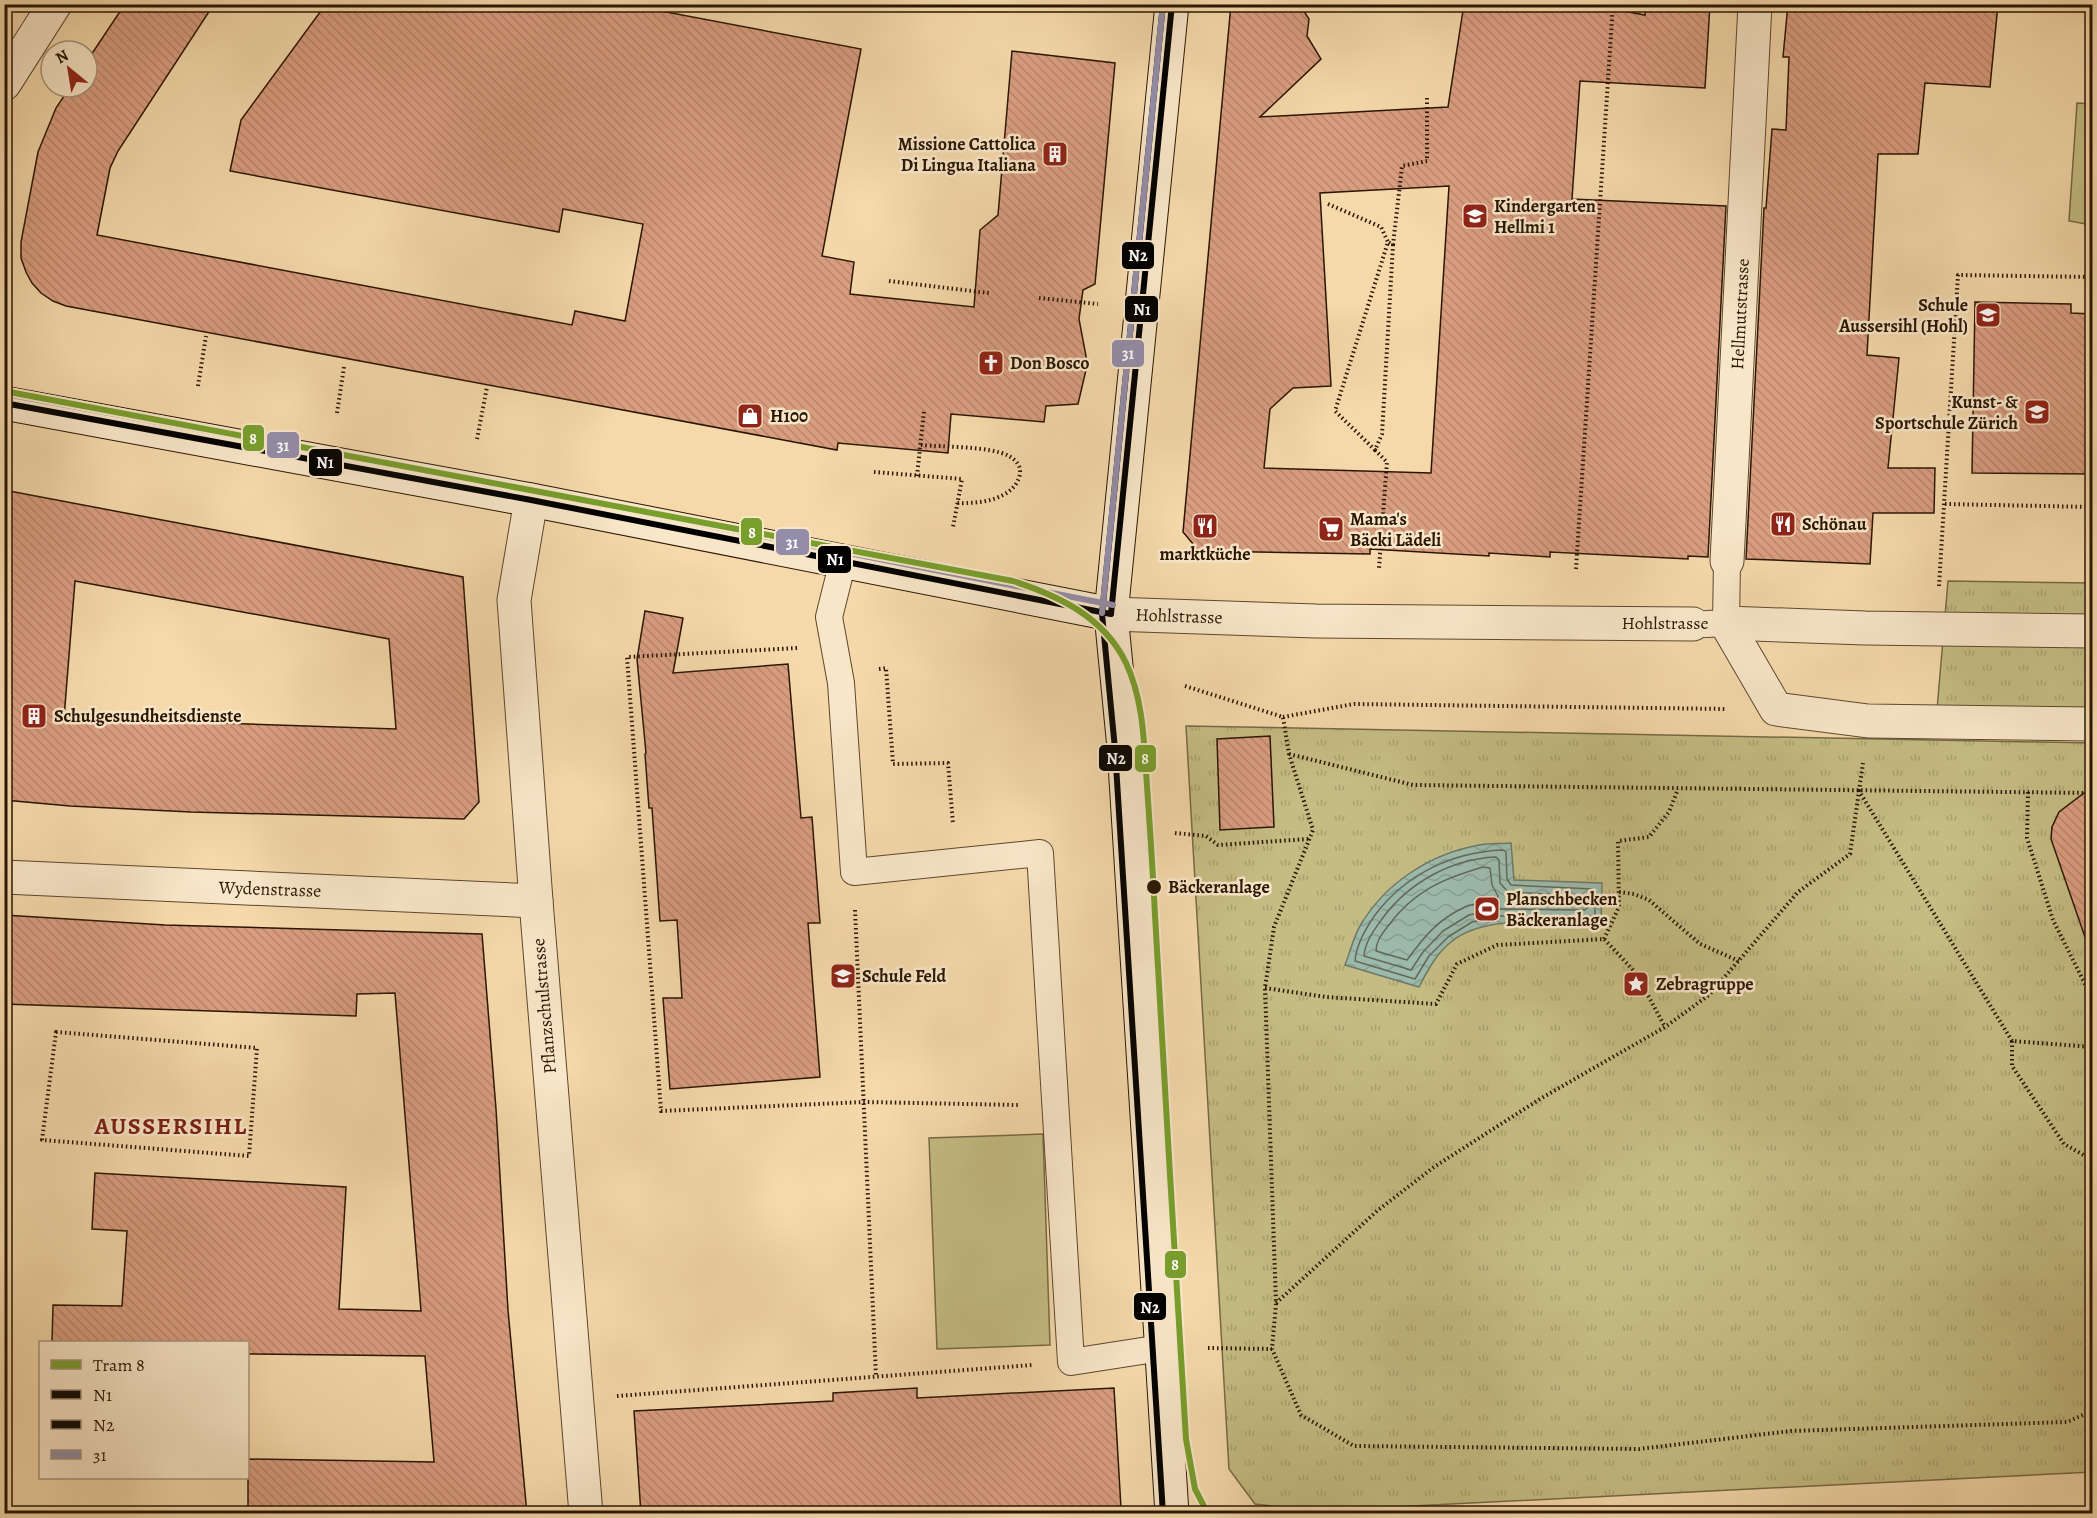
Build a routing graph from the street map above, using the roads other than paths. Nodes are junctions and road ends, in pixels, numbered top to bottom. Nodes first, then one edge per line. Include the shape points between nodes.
1 (55, 4) edge
2 (1172, 4) edge
3 (1755, 4) edge
4 (4, 84) edge
5 (4, 403) edge
6 (531, 500) junction
7 (843, 561) junction
8 (1727, 561) joint
9 (1111, 614) junction
10 (1726, 623) junction
11 (1693, 624) joint
12 (2092, 631) edge
13 (2092, 724) edge
14 (4, 877) edge
15 (536, 901) junction
16 (1161, 1348) junction
17 (586, 1514) edge
18 (1172, 1514) edge

1 - 4 street
2 - 9 street
3 - 8 street, Hellmutstrasse
5 - 6 street, Hohlstrasse
6 - 7 street, Hohlstrasse
6 - 15 street, Pflanzschulstrasse via 514,600
7 - 9 street, Hohlstrasse
7 - 16 lane via 828,617 839,674 854,872 1040,853 1071,1362
8 - 10 lane, Hellmutstrasse
9 - 11 street, Hohlstrasse via 1316,621
9 - 16 street via 1124,748
10 - 11 lane, Hohlstrasse
10 - 12 street, Hohlstrasse
10 - 13 street, Hohlstrasse via 1776,709 1868,721
14 - 15 street, Wydenstrasse
15 - 17 street, Pflanzschulstrasse
16 - 18 street

